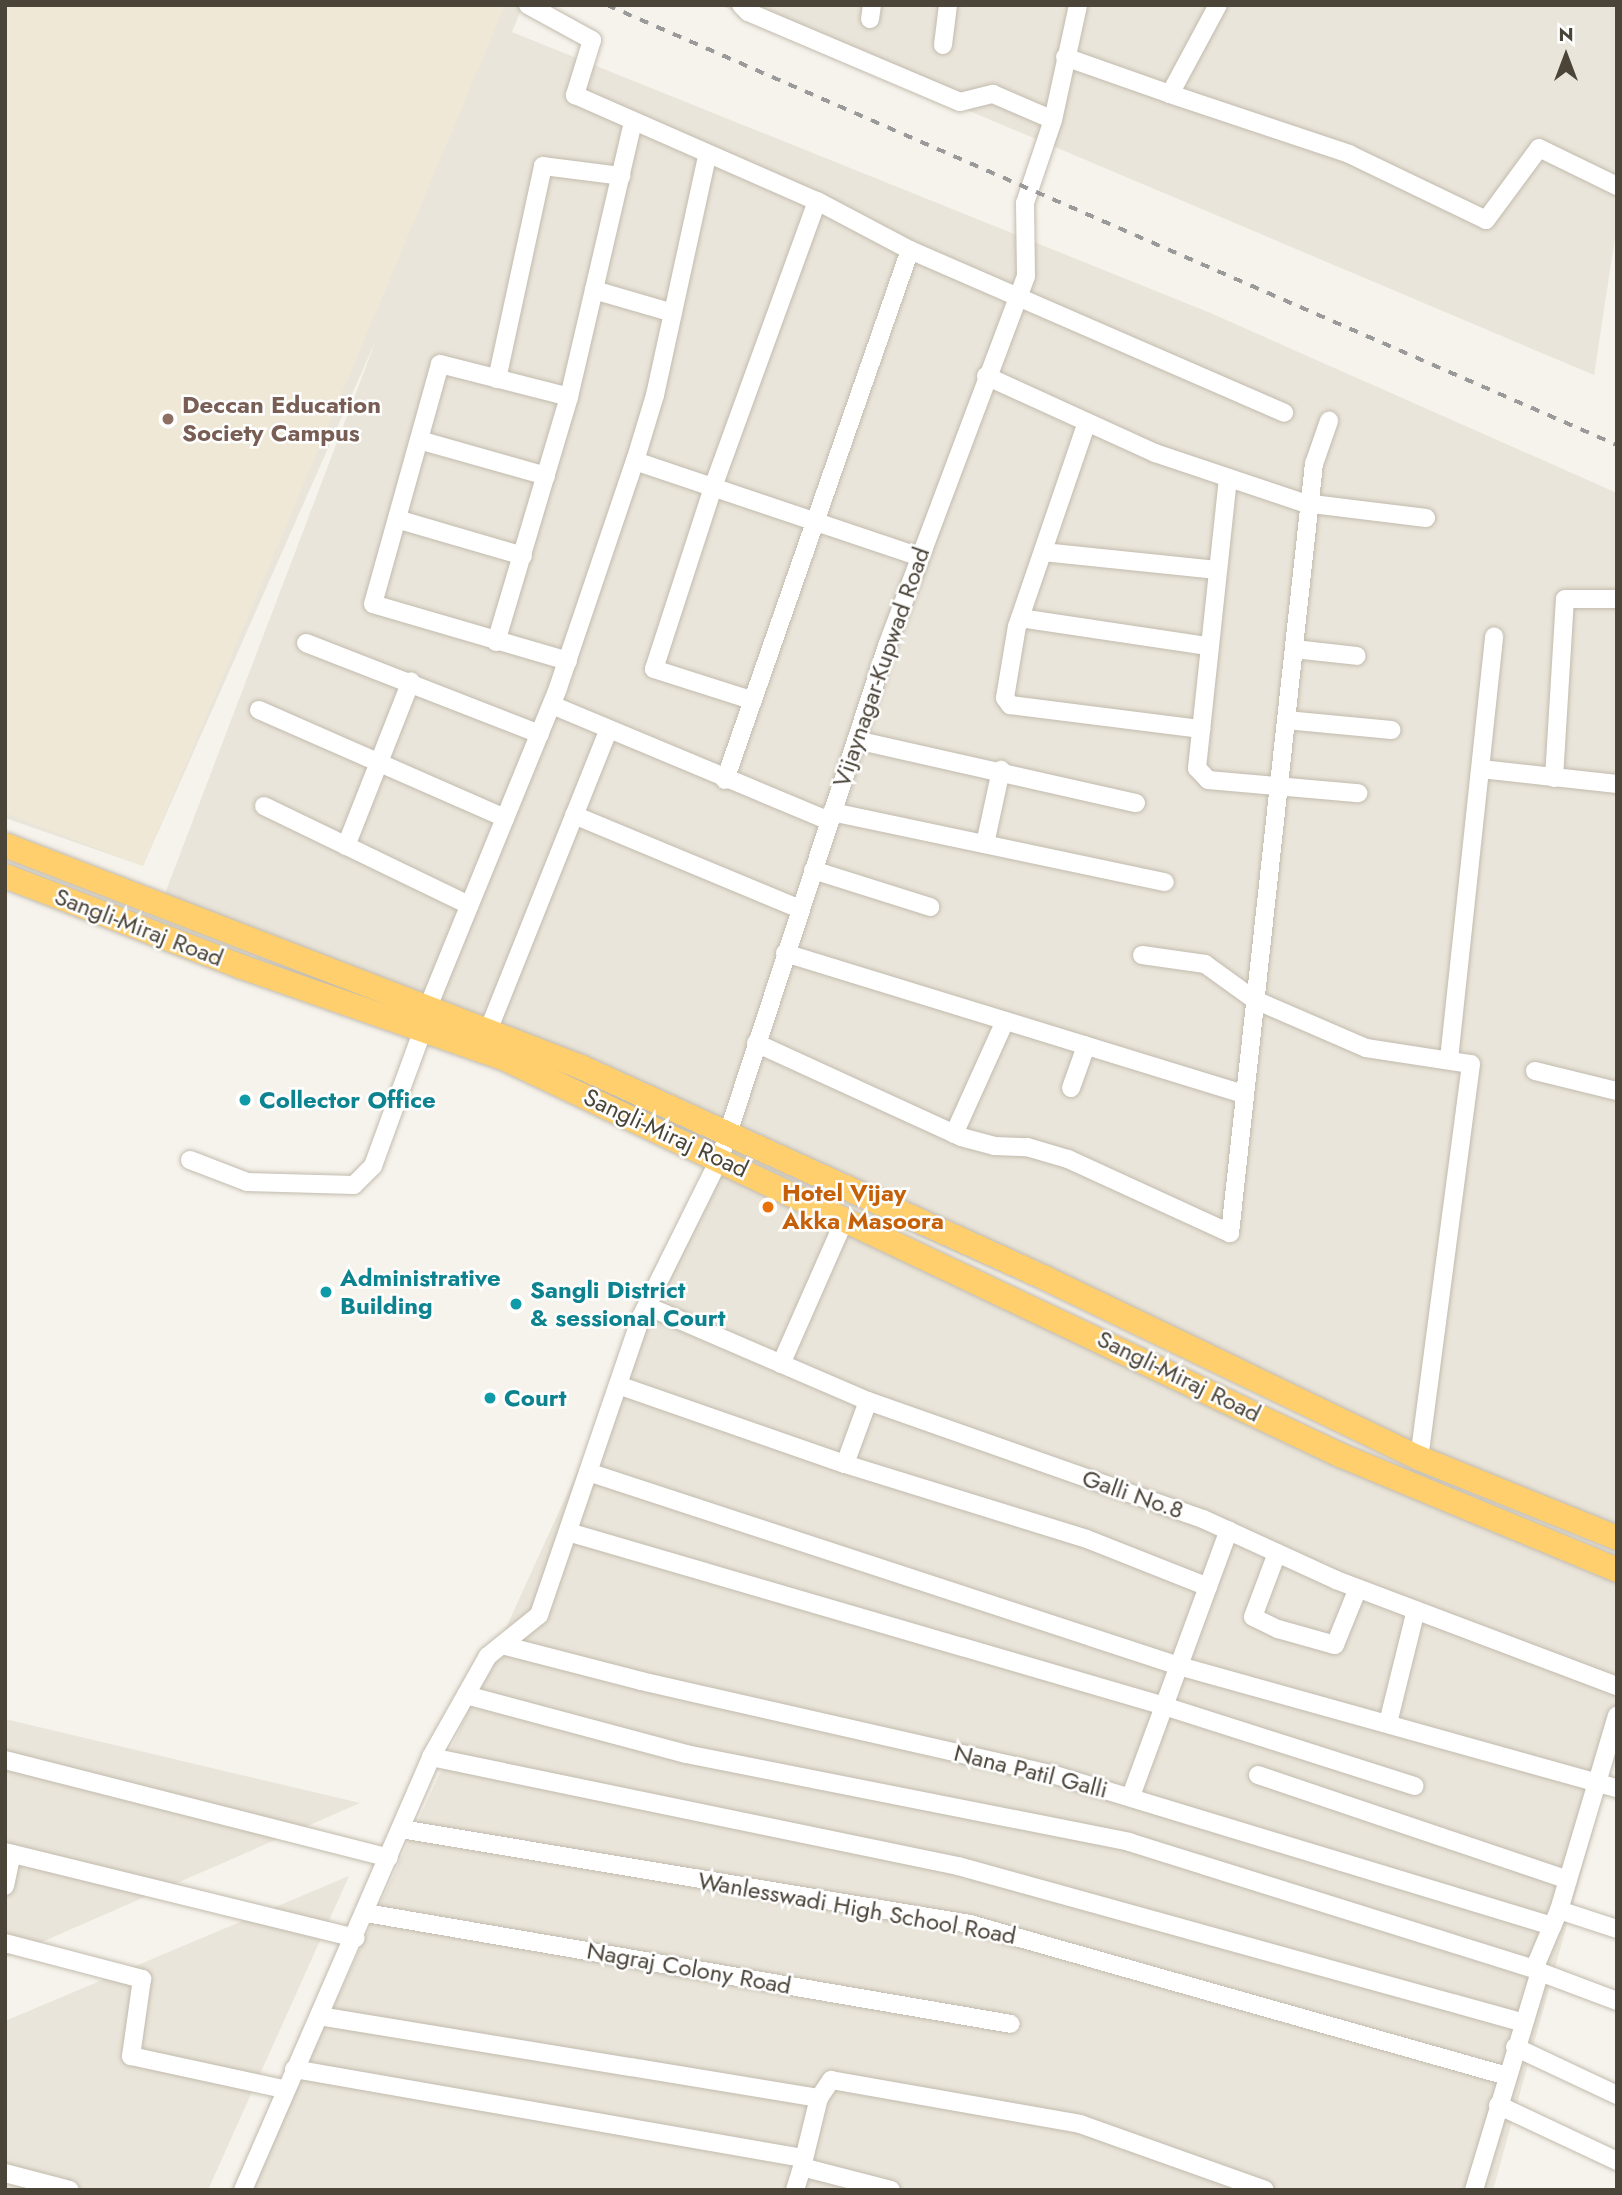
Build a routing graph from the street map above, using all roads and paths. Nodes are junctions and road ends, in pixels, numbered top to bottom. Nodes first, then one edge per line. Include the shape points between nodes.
1 (528, 5) edge
2 (741, 5) edge
3 (948, 5) edge
4 (1078, 5) edge
5 (1218, 5) edge
6 (943, 45) dead end
7 (1065, 57) junction
8 (1170, 94) junction
9 (1053, 120) junction
10 (633, 122) junction
11 (707, 156) junction
12 (621, 176) junction
13 (1617, 186) edge
14 (817, 201) junction
15 (910, 250) junction
16 (594, 290) junction
17 (1015, 295) junction
18 (673, 313) junction
19 (986, 376) junction
20 (497, 379) junction
21 (569, 397) junction
22 (1284, 413) dead end
23 (1329, 421) dead end
24 (1087, 422) junction
25 (419, 440) junction
26 (635, 461) junction
27 (546, 476) junction
28 (1228, 478) junction
29 (713, 487) junction
30 (1310, 504) junction
31 (1426, 518) dead end
32 (400, 520) junction
33 (814, 521) junction
34 (1043, 552) junction
35 (523, 556) junction
36 (918, 556) junction
37 (1217, 570) junction
38 (1617, 599) edge
39 (1020, 618) junction
40 (1494, 636) dead end
41 (496, 642) junction
42 (306, 643) dead end
43 (1208, 646) junction
44 (1294, 649) junction
45 (1357, 656) dead end
46 (568, 661) junction
47 (411, 681) junction
48 (751, 699) junction
49 (552, 705) junction
50 (259, 710) dead end
51 (1286, 720) junction
52 (609, 729) junction
53 (1201, 729) junction
54 (1392, 730) dead end
55 (540, 734) junction
56 (856, 740) junction
57 (378, 761) junction
58 (1481, 769) junction
59 (1001, 770) junction
60 (1554, 778) junction
61 (725, 780) junction
62 (1617, 784) edge
63 (1279, 787) junction
64 (1358, 793) dead end
65 (1136, 803) dead end
66 (264, 806) dead end
67 (574, 816) junction
68 (831, 816) junction
69 (505, 818) junction
70 (985, 844) junction
71 (5, 845) edge
72 (346, 846) junction
73 (813, 870) junction
74 (5, 876) edge
75 (1165, 882) dead end
76 (469, 905) junction
77 (930, 907) dead end
78 (800, 908) junction
79 (785, 953) junction
80 (1142, 955) dead end
81 (1255, 1000) junction
82 (425, 1018) junction
83 (1005, 1021) junction
84 (488, 1031) junction
85 (756, 1043) junction
86 (1086, 1046) junction
87 (1449, 1059) junction
88 (1535, 1071) dead end
89 (1071, 1088) dead end
90 (1617, 1091) edge
91 (1244, 1094) junction
92 (727, 1134) junction
93 (954, 1134) junction
94 (720, 1158) junction
95 (190, 1160) dead end
96 (845, 1219) junction
97 (647, 1306) junction
98 (781, 1364) junction
99 (618, 1385) junction
100 (868, 1401) junction
101 (1419, 1458) junction
102 (845, 1464) junction
103 (588, 1472) junction
104 (1229, 1530) junction
105 (568, 1532) junction
106 (1617, 1538) edge
107 (1277, 1553) junction
108 (1617, 1570) edge
109 (1208, 1587) junction
110 (1358, 1588) junction
111 (1416, 1610) junction
112 (502, 1645) junction
113 (1179, 1666) junction
114 (1617, 1686) edge
115 (466, 1695) junction
116 (1164, 1706) junction
117 (1617, 1715) edge
118 (1388, 1723) junction
119 (431, 1757) junction
120 (5, 1760) edge
121 (1258, 1775) dead end
122 (1598, 1781) junction
123 (1415, 1786) dead end
124 (1617, 1788) edge
125 (1131, 1796) junction
126 (401, 1829) junction
127 (9, 1853) edge
128 (389, 1858) junction
129 (1568, 1880) junction
130 (5, 1886) edge
131 (366, 1913) junction
132 (1556, 1918) junction
133 (1617, 1929) edge
134 (356, 1938) junction
135 (5, 1943) edge
136 (1537, 1971) junction
137 (1617, 2001) edge
138 (319, 2016) junction
139 (1521, 2022) junction
140 (1011, 2024) dead end
141 (1515, 2047) junction
142 (294, 2069) junction
143 (1507, 2076) junction
144 (284, 2089) junction
145 (1617, 2095) edge
146 (819, 2098) junction
147 (1498, 2105) junction
148 (1617, 2161) edge
149 (803, 2162) junction
150 (5, 2173) edge
151 (1480, 2188) edge
152 (70, 2190) edge
153 (243, 2190) edge
154 (795, 2190) edge
155 (891, 2190) edge
156 (1265, 2190) edge

1 - 10 street via 592,40 575,94
2 - 9 street via 748,12 960,102 993,94
3 - 6 street
4 - 7 street
5 - 8 street
7 - 8 street
7 - 9 street
8 - 13 street via 1349,154 1486,220 1539,148
9 - 17 street, Vijaynagar-Kupwad Road via 1025,203 1026,276
10 - 11 street
10 - 12 street
11 - 14 street
11 - 18 street
12 - 16 street
12 - 20 street via 543,166
14 - 15 street
14 - 29 street
15 - 17 street
15 - 33 street
16 - 18 street
16 - 21 street
17 - 19 street, Vijaynagar-Kupwad Road
17 - 22 street
18 - 26 street
19 - 24 street
19 - 36 street, Vijaynagar-Kupwad Road
20 - 21 street
20 - 25 street via 440,364
21 - 27 street
23 - 30 street via 1319,442
24 - 28 street via 1155,453
24 - 34 street
25 - 27 street
25 - 32 street
26 - 29 street
26 - 46 street
27 - 35 street
28 - 30 street
28 - 37 street
29 - 33 street
29 - 48 street via 654,669
30 - 31 street
30 - 44 street
32 - 35 street
32 - 41 street via 373,604
33 - 36 street
33 - 48 street
34 - 37 street
34 - 39 street
35 - 41 street
36 - 56 street, Vijaynagar-Kupwad Road
37 - 43 street
38 - 60 street via 1565,599
39 - 43 street
39 - 53 street via 1005,687 1010,705
40 - 58 street
41 - 46 street
42 - 47 street
43 - 53 street
44 - 45 street
44 - 51 street
46 - 49 street
47 - 55 street
47 - 57 street
48 - 61 street
49 - 52 street
49 - 55 street
50 - 57 street
51 - 54 street
51 - 63 street
52 - 61 street
52 - 67 street
53 - 63 street via 1197,768 1208,780
55 - 69 street
56 - 59 street
56 - 68 street, Vijaynagar-Kupwad Road
57 - 69 street
57 - 72 street
58 - 60 street
58 - 87 street
59 - 65 street
59 - 70 street
60 - 62 street
61 - 68 street
63 - 64 street
63 - 81 street
66 - 72 street
67 - 78 street
67 - 84 street
68 - 70 street
68 - 73 street, Vijaynagar-Kupwad Road
69 - 76 street
70 - 75 street
71 - 82 highway, Sangli-Miraj Road
72 - 76 street
73 - 77 street
73 - 78 street, Vijaynagar-Kupwad Road
74 - 82 highway, Sangli-Miraj Road via 242,967
76 - 82 street
78 - 79 street, Vijaynagar-Kupwad Road
79 - 83 street
79 - 85 street, Vijaynagar-Kupwad Road
80 - 81 street via 1205,964
81 - 87 street via 1366,1048
81 - 91 street
82 - 84 highway, Sangli-Miraj Road
82 - 94 highway, Sangli-Miraj Road
82 - 95 street via 373,1166 354,1185 247,1182
83 - 86 street
83 - 93 street
84 - 92 highway, Sangli-Miraj Road
85 - 92 street, Vijaynagar-Kupwad Road
85 - 93 street
86 - 89 street
86 - 91 street
87 - 101 street via 1471,1064
88 - 90 street
91 - 93 street via 1230,1233 1068,1159
92 - 94 street, Vijaynagar-Kupwad Road
92 - 101 highway, Sangli-Miraj Road via 1045,1278
94 - 96 highway, Sangli-Miraj Road
94 - 97 street, Vijaynagar-Kupwad Road
96 - 98 street
96 - 108 highway, Sangli-Miraj Road via 1340,1455
97 - 98 street, Galli No.8
97 - 99 street, Vijaynagar-Kupwad Road
98 - 100 street, Galli No.8
99 - 102 street
99 - 103 street, Vijaynagar-Kupwad Road
100 - 102 street
100 - 104 street, Galli No.8
101 - 106 highway, Sangli-Miraj Road
102 - 109 street via 1087,1539
103 - 105 street, Vijaynagar-Kupwad Road
103 - 113 street
104 - 107 street, Galli No.8
104 - 109 street
105 - 112 street, Vijaynagar-Kupwad Road via 539,1615
105 - 116 street
107 - 110 street, Galli No.8
107 - 110 street via 1253,1617 1278,1629 1335,1645
109 - 113 street
110 - 111 street, Galli No.8
111 - 114 street, Galli No.8
111 - 118 street
112 - 115 street, Vijaynagar-Kupwad Road via 488,1656
112 - 125 street, Nana Patil Galli via 681,1691 1052,1773
113 - 116 street
113 - 118 street
115 - 119 street, Vijaynagar-Kupwad Road
115 - 136 street via 686,1754 1129,1842
116 - 123 street
116 - 125 street
117 - 122 street
118 - 122 street
119 - 126 street, Vijaynagar-Kupwad Road
119 - 139 street via 958,1866
120 - 128 street
121 - 129 street
122 - 124 street
122 - 129 street
125 - 132 street, Nana Patil Galli
126 - 128 street, Vijaynagar-Kupwad Road
126 - 143 street, Wanlesswadi High School Road via 970,1924
127 - 130 street
127 - 134 street
128 - 131 street, Vijaynagar-Kupwad Road
129 - 132 street
131 - 134 street, Vijaynagar-Kupwad Road
131 - 140 street, Nagraj Colony Road
132 - 133 street, Nana Patil Galli
132 - 136 street
134 - 138 street, Vijaynagar-Kupwad Road
135 - 144 street via 142,1979 131,2056
136 - 137 street
136 - 139 street
138 - 142 street, Vijaynagar-Kupwad Road
138 - 146 street
139 - 141 street
141 - 143 street
141 - 145 street
142 - 144 street, Vijaynagar-Kupwad Road
142 - 149 street
143 - 147 street
144 - 153 street, Vijaynagar-Kupwad Road
146 - 149 street
146 - 156 street via 831,2080 1080,2124
147 - 148 street
147 - 151 street
149 - 154 street
149 - 155 street
150 - 152 street

